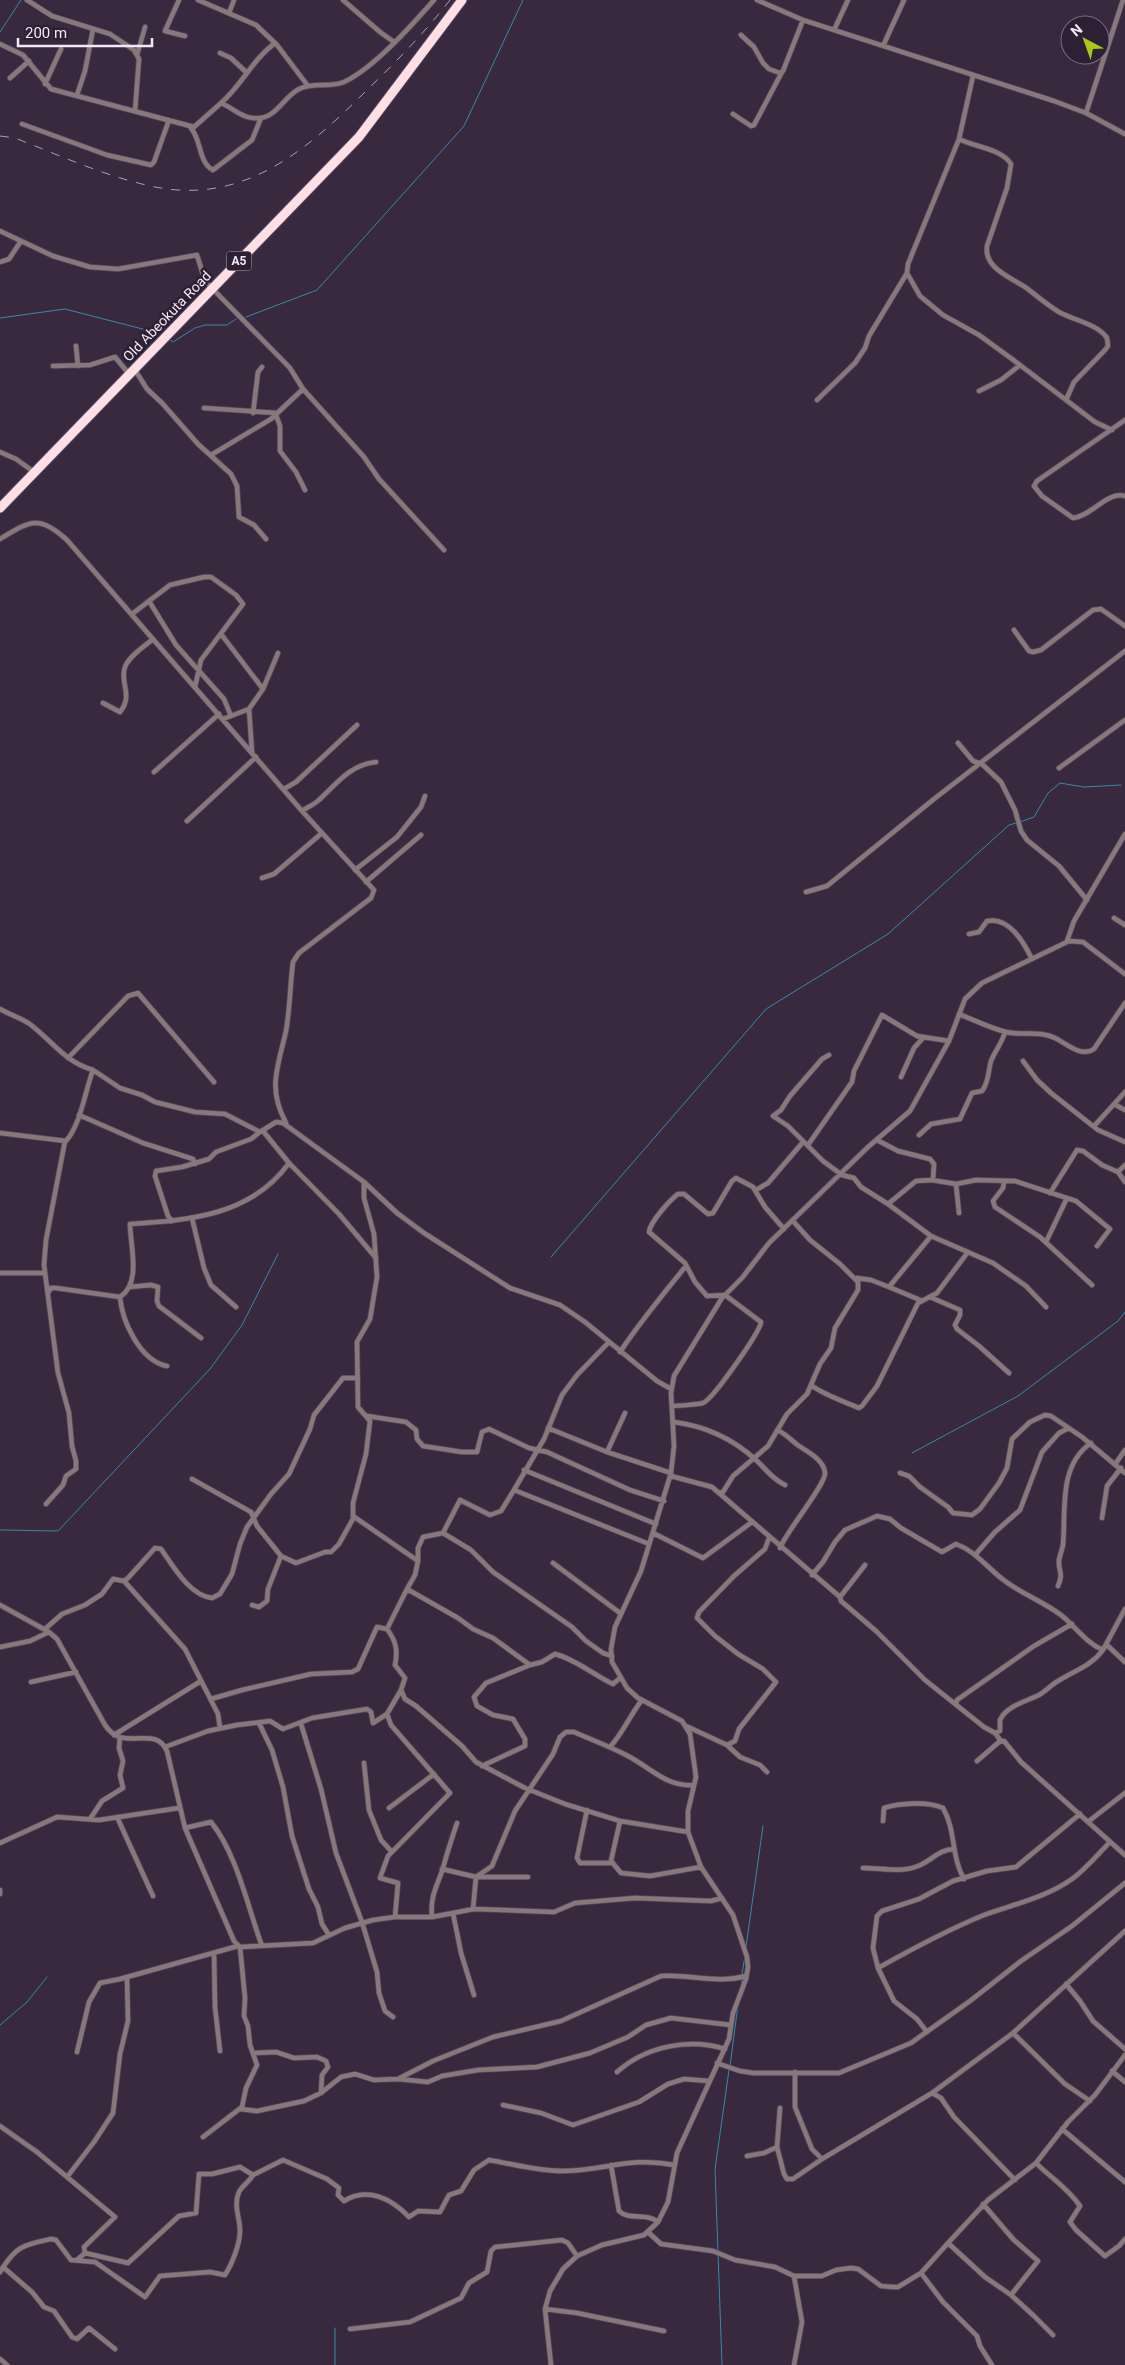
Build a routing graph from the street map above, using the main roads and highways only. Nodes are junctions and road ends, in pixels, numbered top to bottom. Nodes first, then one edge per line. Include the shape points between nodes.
1 (462, 0) edge
2 (0, 508) edge

1 - 2 highway, Old Abeokuta Road / A5 via 358,137

